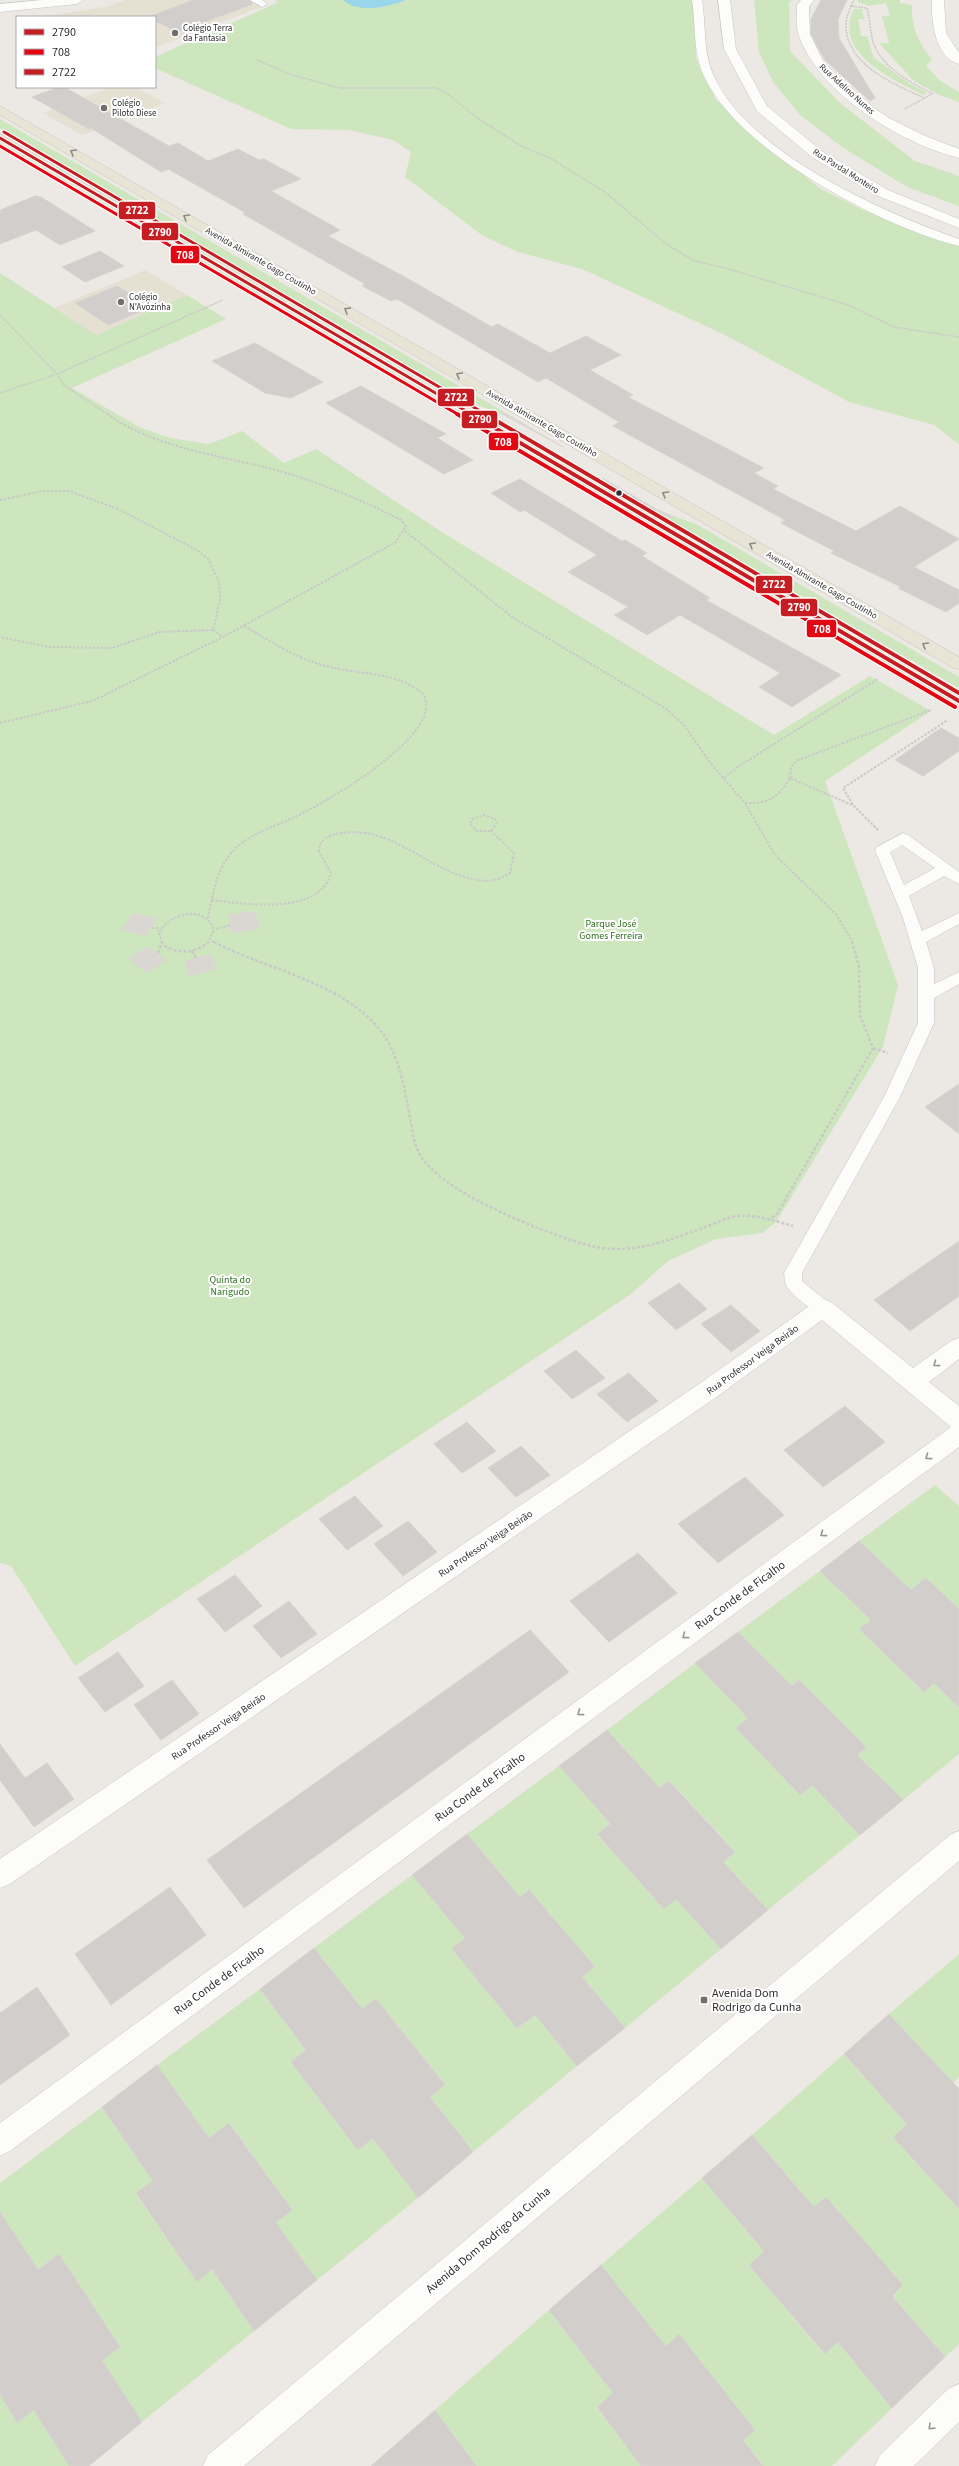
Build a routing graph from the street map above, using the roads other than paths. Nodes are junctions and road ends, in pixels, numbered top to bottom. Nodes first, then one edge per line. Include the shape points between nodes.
1 (77, 0) edge
2 (697, 0) edge
3 (724, 0) edge
4 (808, 0) edge
5 (938, 0) edge
6 (0, 8) edge
7 (959, 60) edge
8 (0, 110) edge
9 (0, 138) edge
10 (959, 154) edge
11 (959, 224) edge
12 (959, 243) edge
13 (582, 447) junction
14 (553, 462) junction
15 (614, 465) junction
16 (585, 481) junction
17 (959, 664) edge
18 (958, 701) edge
19 (945, 869) junction
20 (959, 879) edge
21 (900, 894) junction
22 (959, 918) edge
23 (918, 940) junction
24 (959, 977) edge
25 (928, 995) junction
26 (823, 1308) junction
27 (959, 1347) edge
28 (914, 1380) junction
29 (959, 1420) edge
30 (959, 1434) edge
31 (959, 1844) edge
32 (0, 1875) edge
33 (0, 2141) edge
34 (959, 2400) edge
35 (219, 2466) edge
36 (891, 2466) edge

1 - 6 street
2 - 12 lane via 704,62 715,88 746,126 815,179 851,199 909,226
3 - 11 street, Rua Pardal Monteiro via 730,49 762,108 818,155 883,193
4 - 10 street, Rua Adelino Nunes via 803,5 804,34 819,65 869,111 884,121
5 - 7 street via 937,28 947,48
13 -> 8 main road, Avenida Almirante Gago Coutinho
9 - 14 main road
13 - 14 main road
13 - 15 main road, Avenida Almirante Gago Coutinho
14 - 16 main road
15 - 16 main road
17 -> 15 main road, Avenida Almirante Gago Coutinho
16 - 18 main road
19 - 20 lane
19 - 21 lane
19 - 21 lane via 903,838 892,844 882,850
21 - 23 lane
22 - 23 lane
23 - 25 lane via 926,968
24 - 25 lane
25 - 26 lane via 926,1023 892,1097 793,1273 794,1284
26 - 28 street
26 - 32 street, Rua Professor Veiga Beirão via 707,1391
27 -> 28 street
28 - 29 street
30 -> 33 street, Rua Conde de Ficalho
31 - 35 street, Avenida Dom Rodrigo da Cunha
34 -> 36 street

